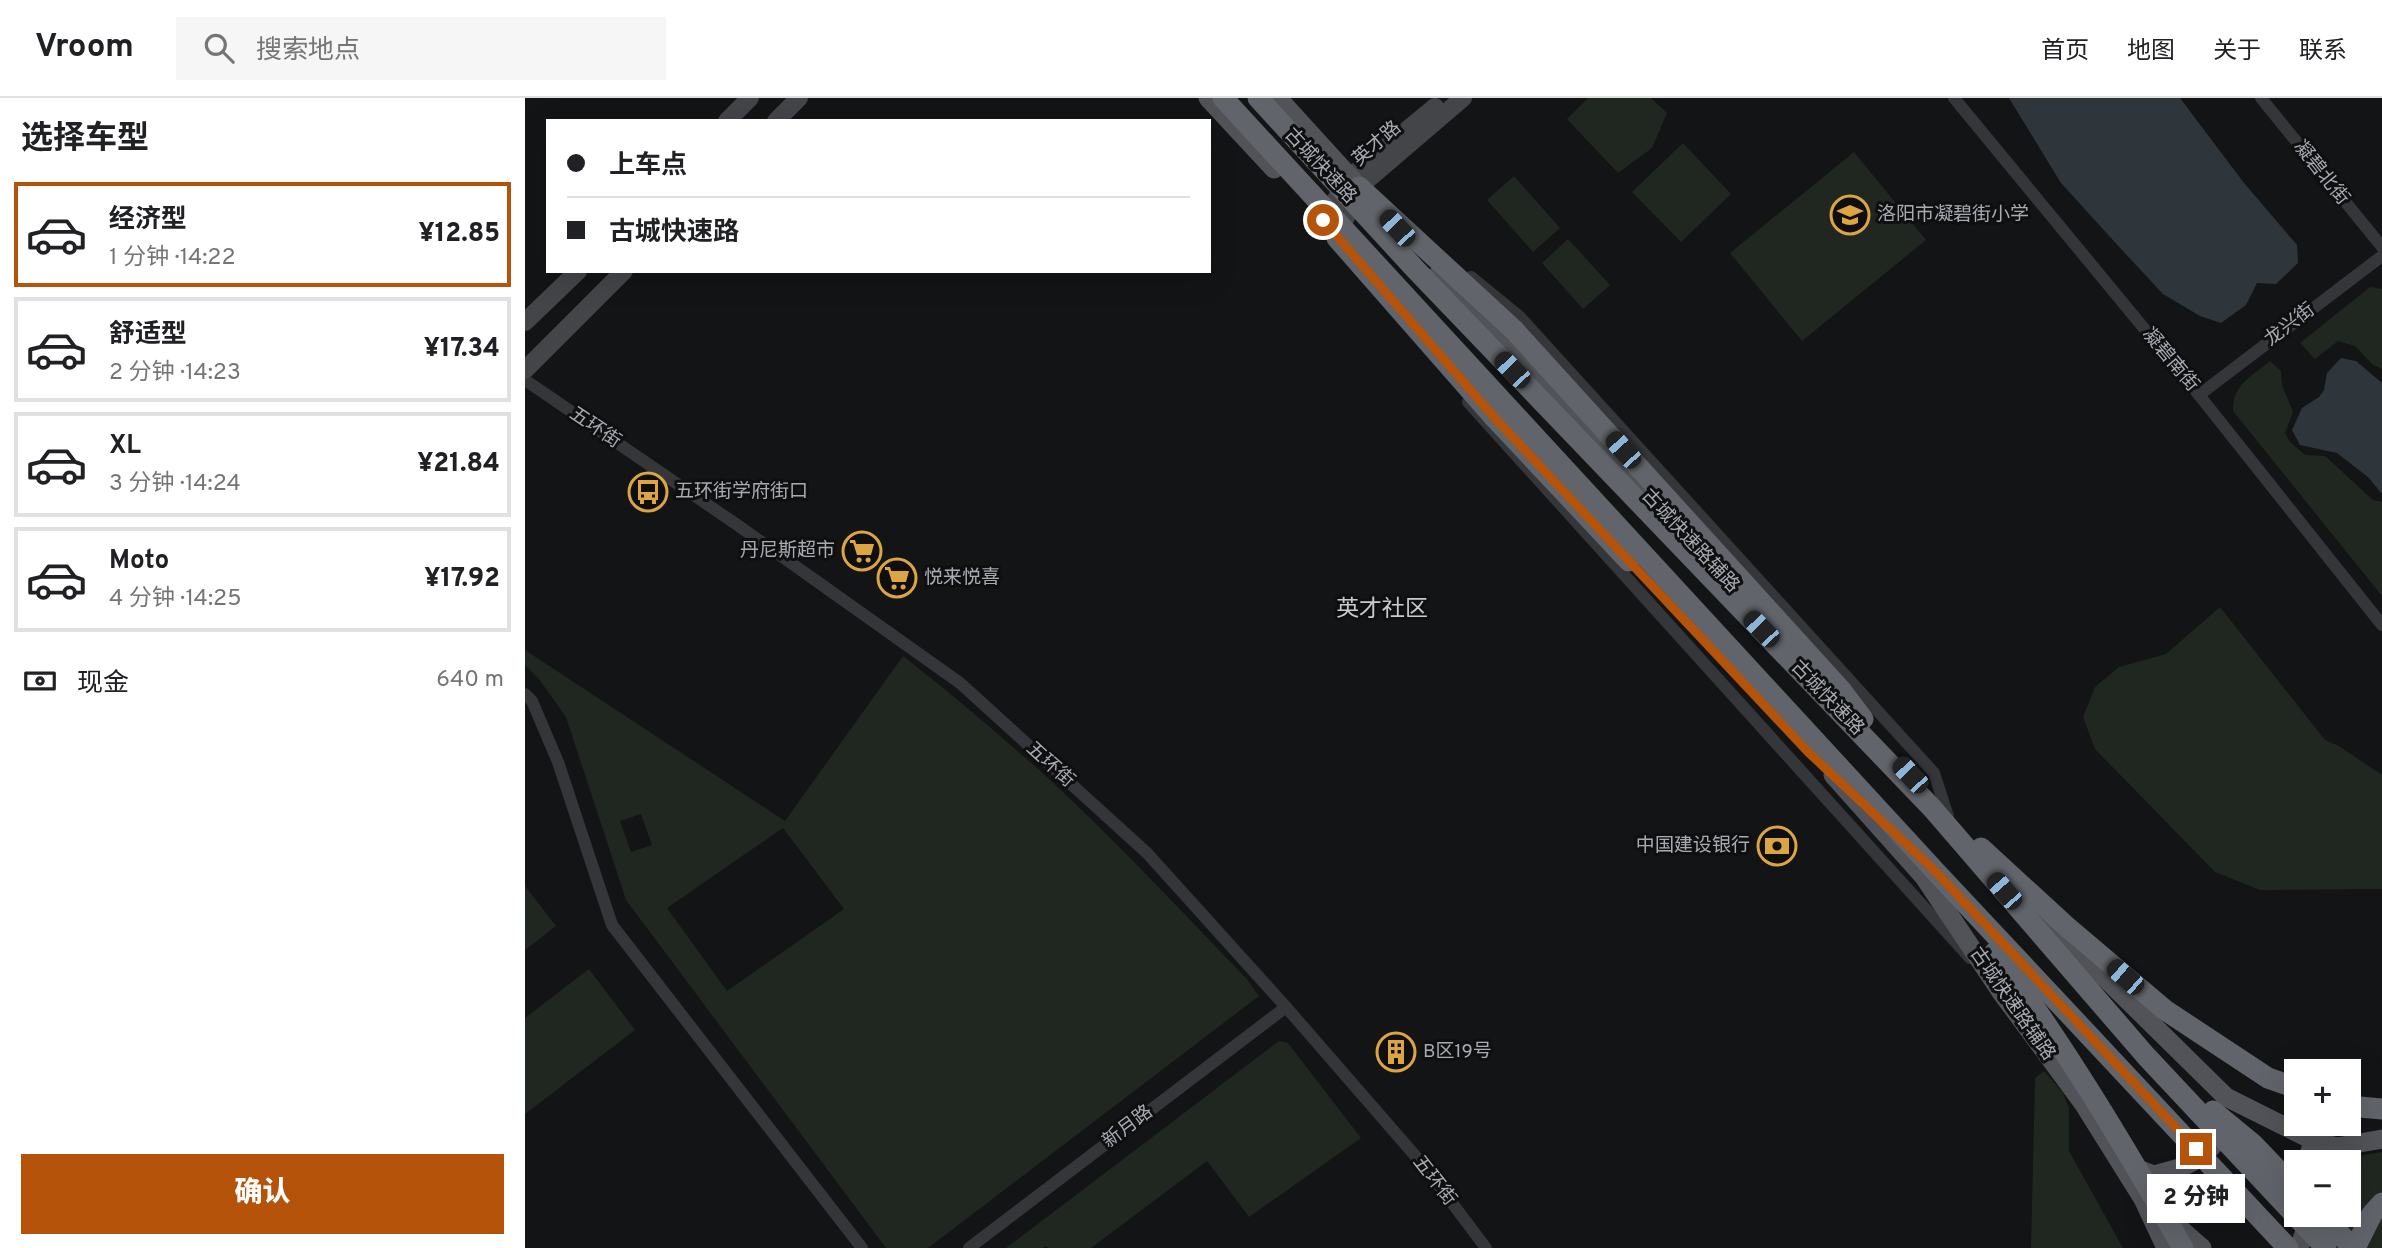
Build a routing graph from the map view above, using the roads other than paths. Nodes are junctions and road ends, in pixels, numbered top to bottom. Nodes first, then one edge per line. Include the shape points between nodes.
1 (750, 98) edge
2 (799, 98) edge
3 (1207, 98) edge
4 (1223, 98) edge
5 (1258, 98) edge
6 (1278, 98) edge
7 (1446, 98) edge
8 (1463, 98) edge
9 (1954, 98) edge
10 (2260, 98) edge
11 (729, 119) edge
12 (778, 119) edge
13 (1354, 182) junction
14 (1323, 220) junction
15 (1337, 238) junction
16 (2382, 247) edge
17 (2382, 256) edge
18 (575, 273) edge
19 (622, 273) edge
20 (525, 322) edge
21 (525, 370) edge
22 (525, 380) edge
23 (2199, 395) junction
24 (2382, 625) edge
25 (525, 694) edge
26 (1940, 812) junction
27 (1936, 872) junction
28 (1286, 1007) junction
29 (2146, 1056) junction
30 (2284, 1084) edge
31 (2226, 1097) junction
32 (2361, 1107) edge
33 (2382, 1110) edge
34 (2382, 1139) edge
35 (2313, 1141) junction
36 (2310, 1150) edge
37 (2326, 1150) edge
38 (2349, 1150) edge
39 (2120, 1162) junction
40 (2284, 1178) edge
41 (2233, 1188) junction
42 (2143, 1199) junction
43 (2382, 1203) edge
44 (2284, 1227) edge
45 (2306, 1227) edge
46 (2334, 1227) edge
47 (862, 1248) edge
48 (969, 1248) edge
49 (1486, 1248) edge
50 (2166, 1248) edge
51 (2183, 1248) edge
52 (2202, 1248) edge
53 (2277, 1248) edge
54 (2288, 1248) edge
55 (2299, 1248) edge
56 (2326, 1248) edge
57 (2354, 1248) edge

1 - 11 main road
2 - 12 main road
3 - 14 main road, 古城快速路辅路
4 - 27 highway, 古城快速路, bridge
5 - 26 highway, 古城快速路, bridge via 1416,270
6 - 13 main road, 古城快速路辅路
7 - 13 main road, 英才路
8 - 13 main road, 英才路
9 - 23 street, 凝碧南街
10 - 16 street, 凝碧北街
13 - 14 main road, 英才路
13 - 15 main road, 英才路
13 - 26 main road, 古城快速路辅路
13 - 26 highway, bridge via 1514,330 1840,690
13 - 26 street via 1520,317 1934,773
14 - 15 main road, 古城快速路辅路
15 - 27 highway, bridge via 1493,416 1808,752
15 - 39 main road, 古城快速路辅路 via 1924,877
17 - 23 street, 龙兴街
18 - 20 main road
19 - 21 main road
22 - 28 street, 五环街 via 960,683 1147,853
23 - 24 street, 凝碧南街
25 - 47 street via 558,762 612,925
26 - 29 highway, 古城快速路, bridge
26 - 30 highway, bridge via 2165,1010 2268,1078
26 - 31 main road, 古城快速路辅路
27 - 41 highway, 古城快速路, bridge
27 - 51 highway, bridge via 2026,994 2117,1133
28 - 48 street, 新月路
28 - 49 street, 五环街 via 1425,1167
29 - 40 highway, bridge via 2253,1144
29 - 56 highway, 古城快速路, bridge
31 - 35 main road, 古城快速路辅路
31 - 39 main road via 2227,1130 2202,1157 2154,1174
32 - 33 highway
34 - 38 main road, 古城快速路辅路
35 - 36 main road
35 - 37 main road, 古城快速路辅路
39 - 42 main road, 古城快速路辅路
41 - 53 highway, bridge
41 - 54 highway, 古城快速路, bridge
42 - 50 main road, 古城快速路辅路
42 - 52 main road
43 - 57 highway
44 - 53 main road
45 - 55 main road
46 - 57 highway

